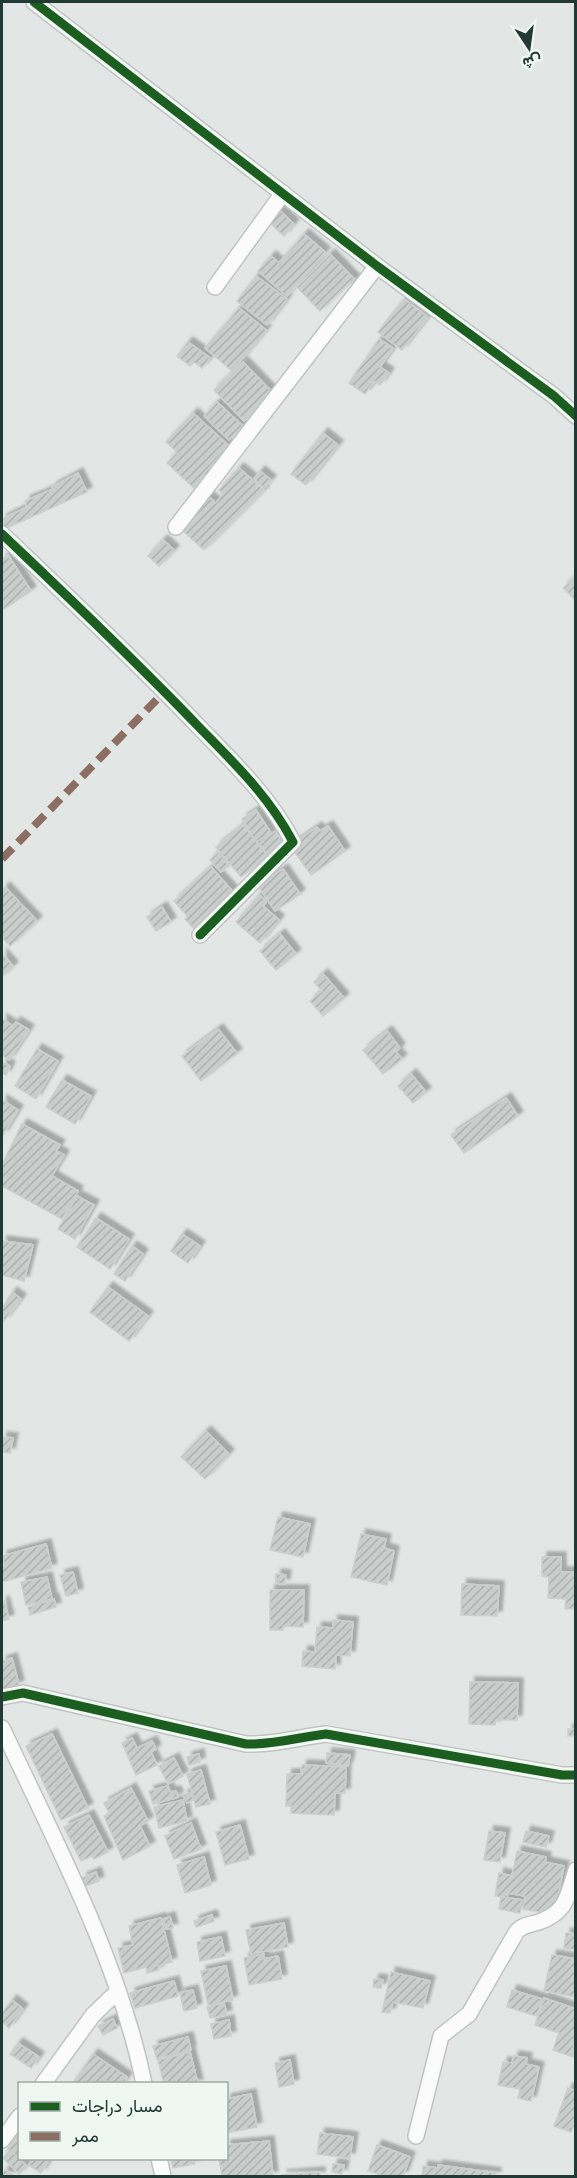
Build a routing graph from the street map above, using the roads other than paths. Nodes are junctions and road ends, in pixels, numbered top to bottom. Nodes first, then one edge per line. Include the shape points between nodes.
1 (34, 2) edge
2 (283, 193) junction
3 (377, 266) junction
4 (214, 287) dead end
5 (576, 416) edge
6 (176, 527) dead end
7 (2, 534) edge
8 (200, 935) dead end
9 (2, 1697) edge
10 (2, 1728) edge
11 (576, 1775) edge
12 (576, 1870) edge
13 (117, 1992) junction
14 (44, 2082) edge
15 (143, 2082) edge
16 (18, 2118) edge
17 (416, 2136) dead end
18 (2, 2140) edge
19 (159, 2160) edge
20 (163, 2176) edge

1 - 2 street
2 - 3 street
2 - 4 street
3 - 5 street
3 - 6 street
7 - 8 street via 135,659 254,783 279,815 293,842
9 - 11 street via 24,1693 246,1744 278,1744 326,1734
10 - 13 street via 86,1906
12 - 17 street via 565,1903 554,1916 517,1931 469,2014 441,2036
13 - 14 street via 93,2015
13 - 15 street
16 - 18 street
19 - 20 street

